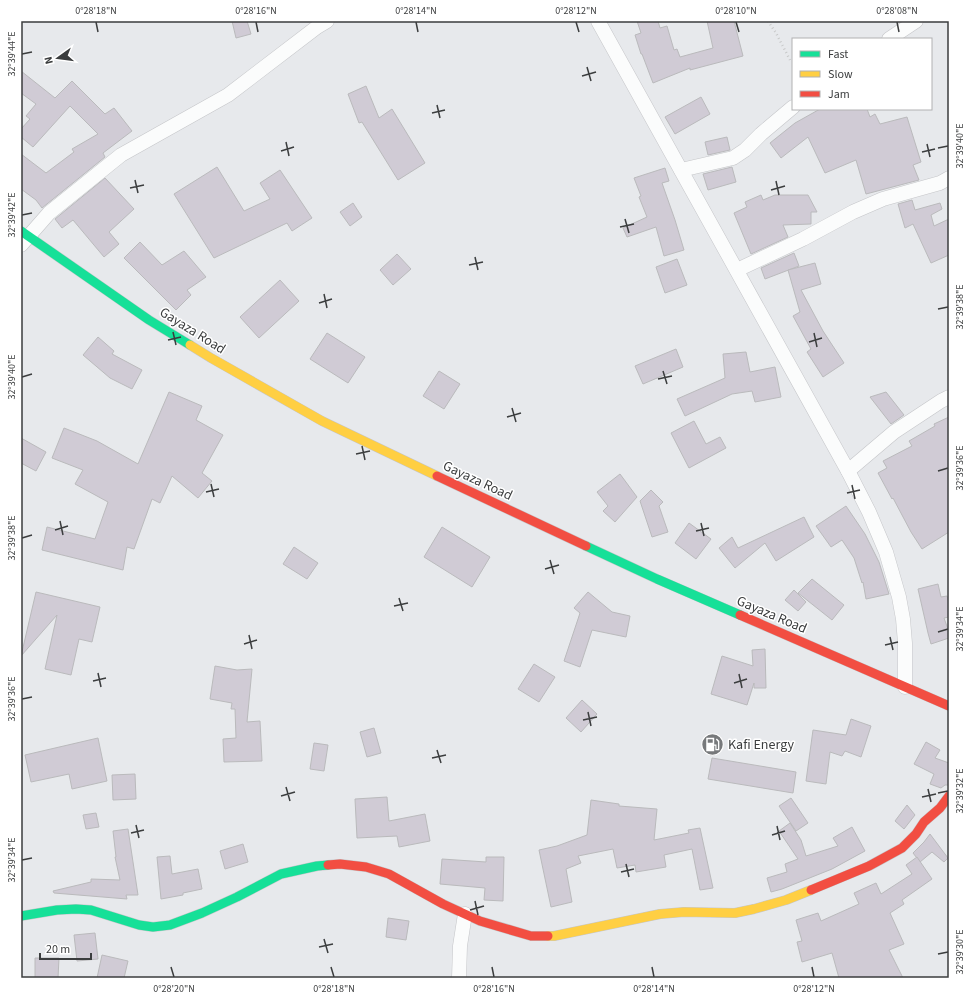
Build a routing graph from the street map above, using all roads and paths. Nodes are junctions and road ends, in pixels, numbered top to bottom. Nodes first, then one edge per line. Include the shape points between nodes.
1 (327, 21) edge
2 (598, 21) edge
3 (768, 21) edge
4 (916, 21) edge
5 (890, 38) edge
6 (790, 60) dead end
7 (792, 108) edge
8 (681, 170) junction
9 (949, 178) edge
10 (23, 237) edge
11 (736, 270) junction
12 (949, 397) edge
13 (848, 471) junction
14 (905, 687) junction
15 (949, 706) edge
16 (949, 796) edge
17 (465, 914) junction
18 (21, 916) edge
19 (460, 978) edge

1 - 10 street via 228,95 121,155
2 - 8 street
3 - 6 path
4 - 5 street
7 - 8 street via 733,158
8 - 11 street
9 - 11 street via 940,183 883,199
10 - 14 main road, Gayaza Road via 149,320 322,421 657,579
11 - 13 street
12 - 13 street via 894,432
13 - 14 street via 886,552 899,597 905,643
14 - 15 main road, Gayaza Road
16 - 17 main road via 902,848 869,866 786,900 754,909 735,913 660,914 554,936 531,936
17 - 18 main road via 389,874 366,867 340,864 281,874 216,907 170,925 139,925 91,910 76,909
17 - 19 street via 460,946

